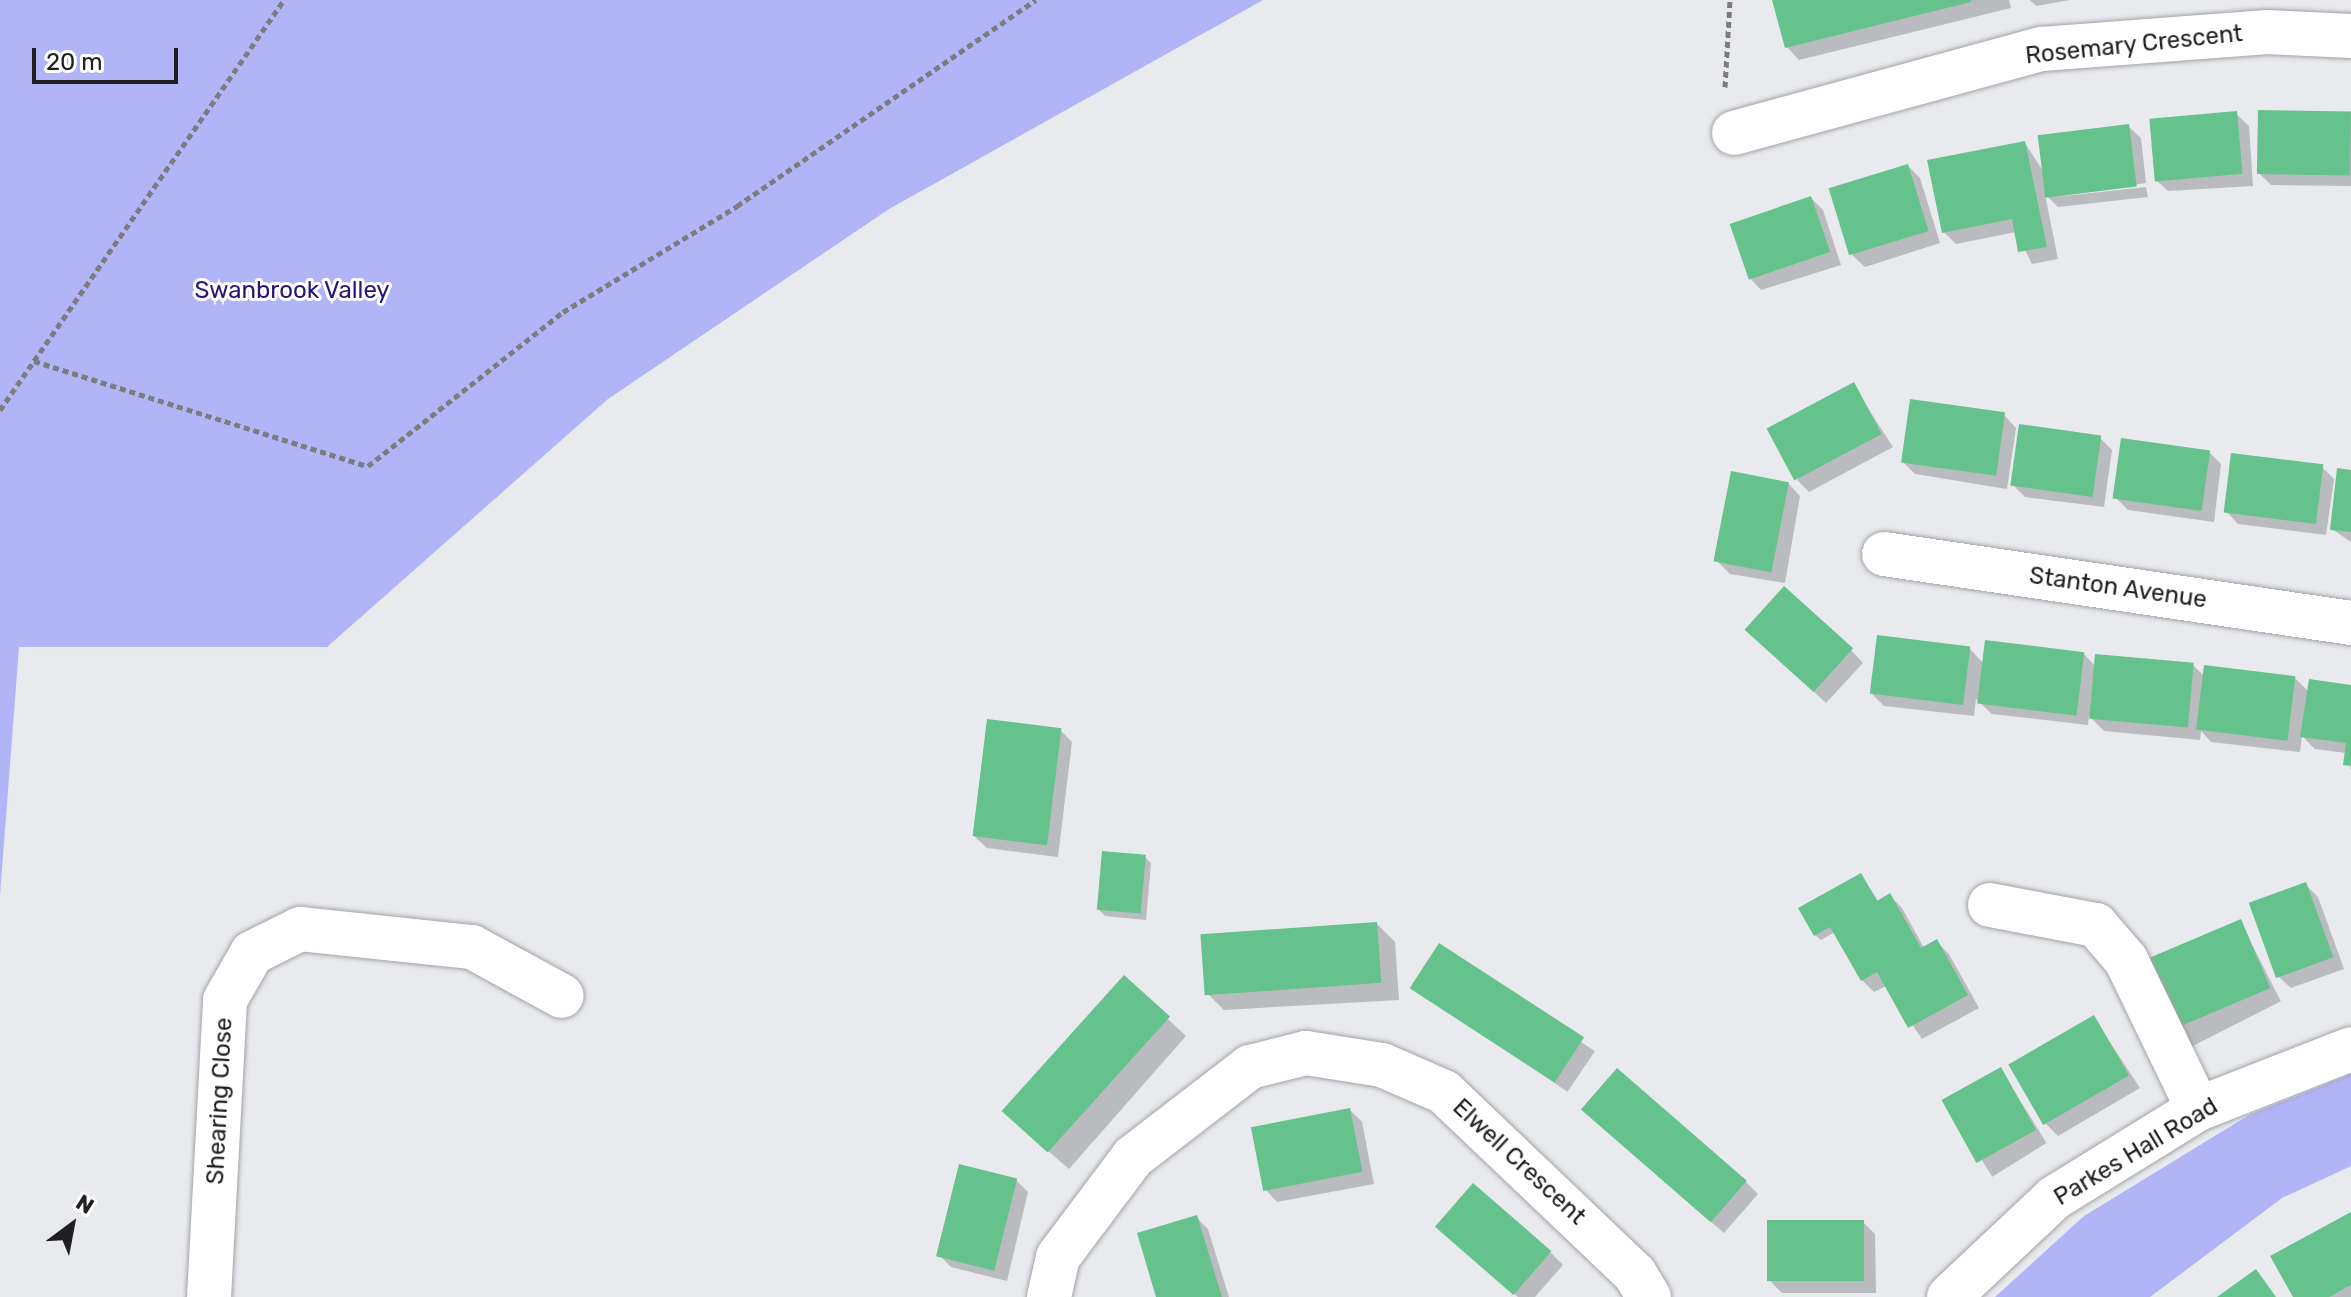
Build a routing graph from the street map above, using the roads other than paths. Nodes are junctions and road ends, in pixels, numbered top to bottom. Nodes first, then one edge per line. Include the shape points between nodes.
1 (2351, 36) edge
2 (1734, 133) road end
3 (1884, 554) dead end
4 (2351, 623) edge
5 (1990, 905) dead end
6 (562, 996) dead end
7 (2351, 1049) edge
8 (2198, 1109) junction
9 (209, 1297) edge
10 (1049, 1297) edge
11 (1649, 1297) edge
12 (1949, 1297) edge

1 - 2 street, Rosemary Crescent via 2267,32 2042,49
3 - 4 street, Stanton Avenue
5 - 8 street via 2096,925 2126,960
6 - 9 street, Shearing Close via 472,947 300,929 252,953 225,1000
7 - 8 street, Parkes Hall Road
8 - 12 street, Parkes Hall Road via 2054,1198
10 - 11 street, Elwell Crescent via 1058,1257 1133,1157 1250,1067 1306,1053 1382,1065 1444,1092 1635,1274

